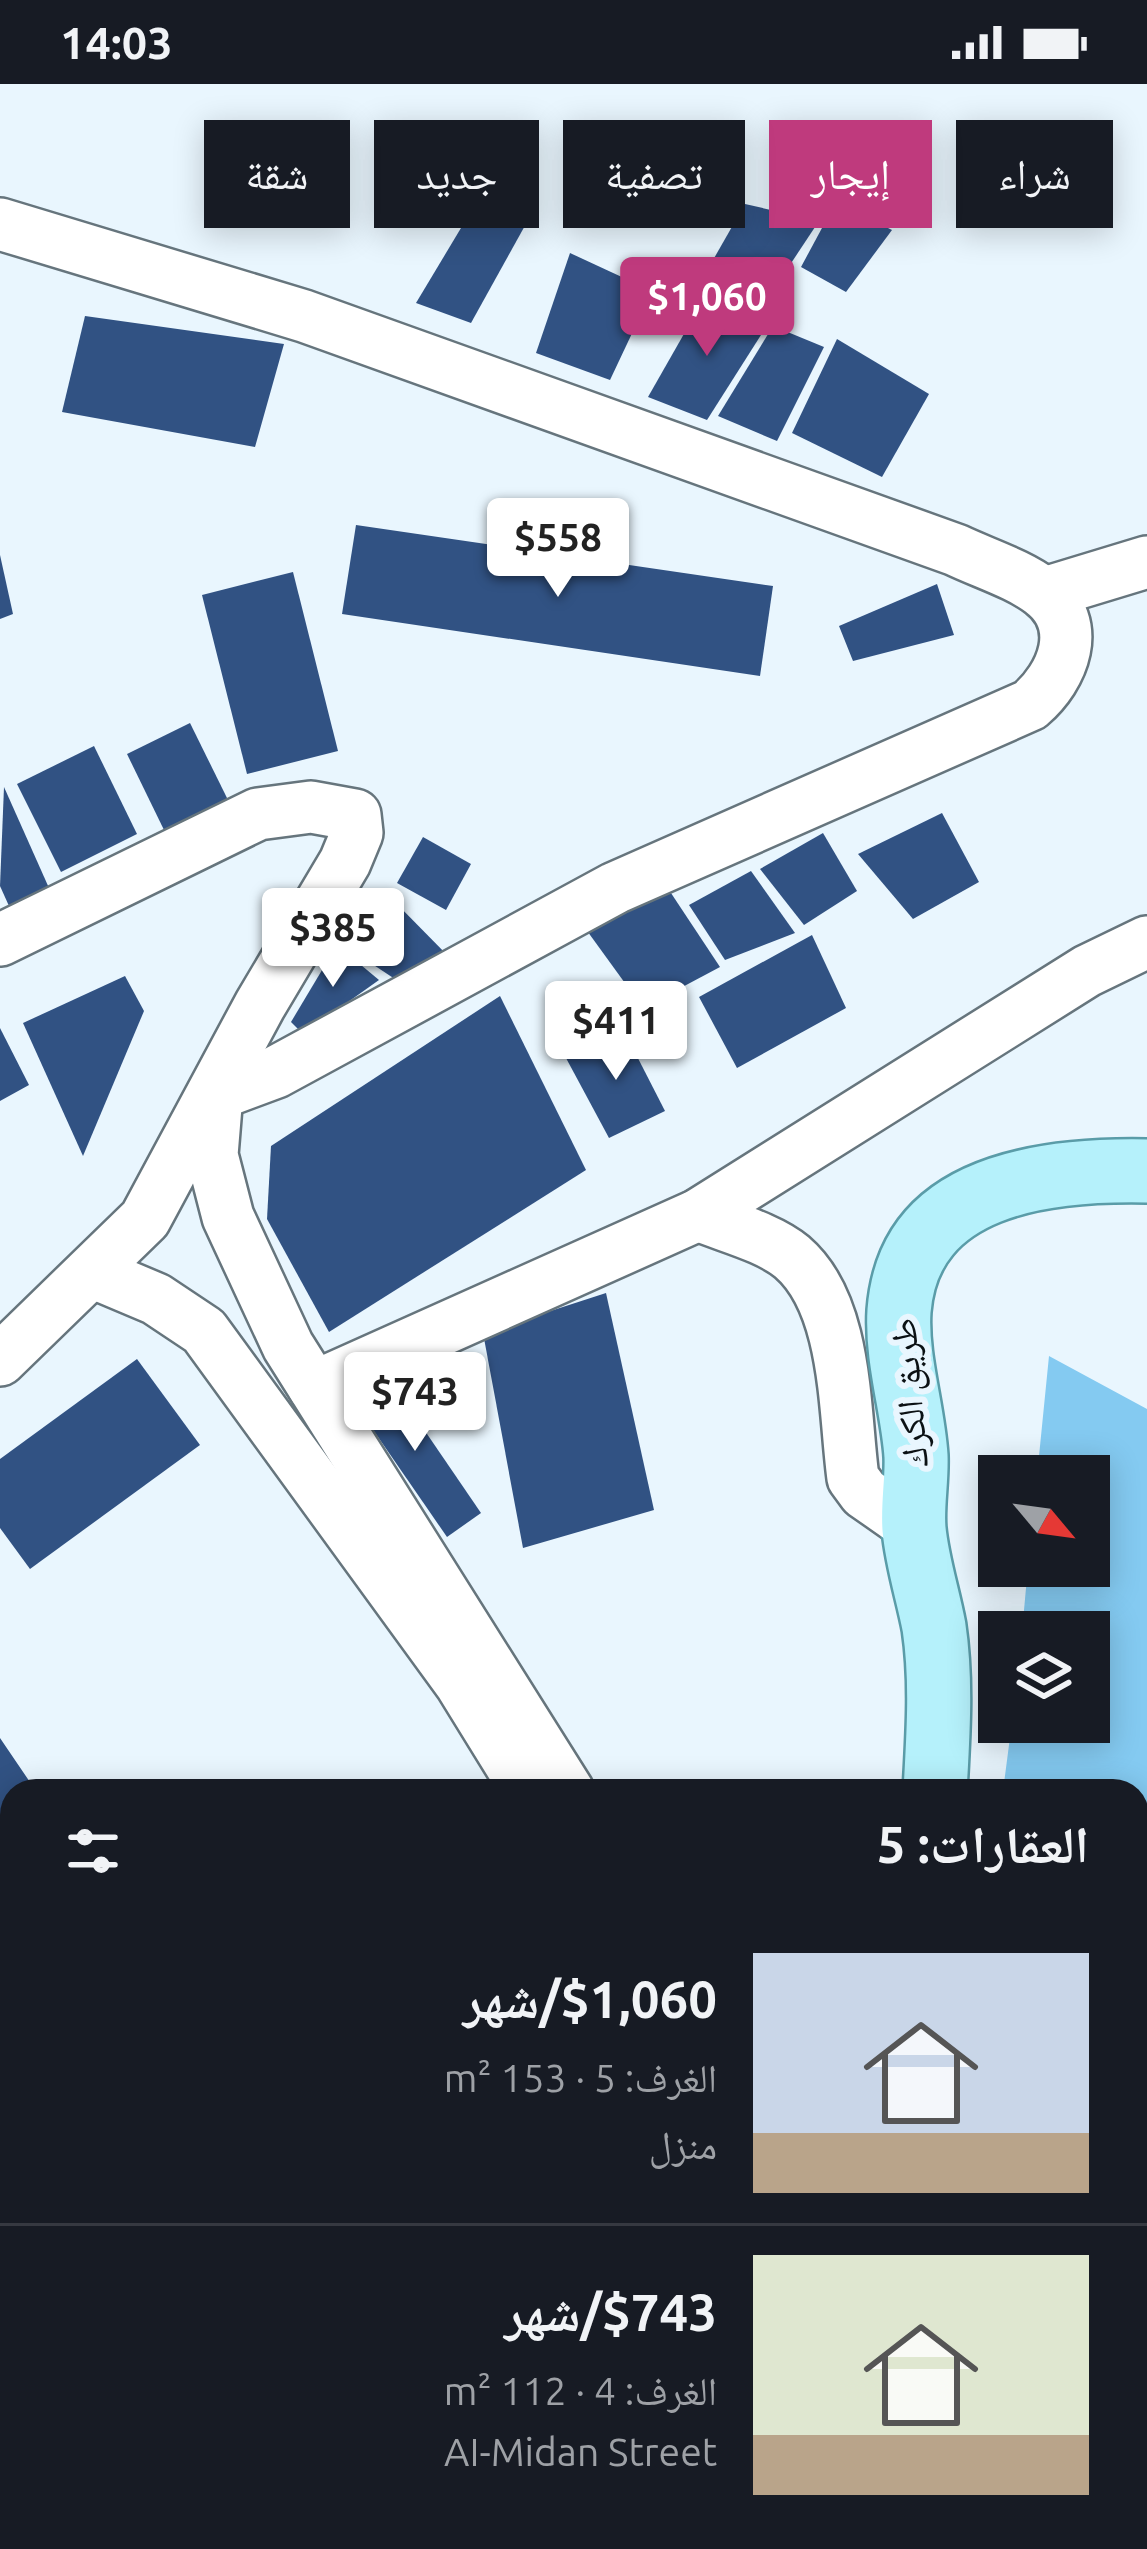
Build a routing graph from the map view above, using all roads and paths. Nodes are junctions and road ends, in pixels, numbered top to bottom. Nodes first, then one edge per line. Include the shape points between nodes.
1 (0, 224) edge
2 (1147, 562) edge
3 (1045, 593) junction
4 (0, 940) edge
5 (1147, 942) edge
6 (217, 1094) junction
7 (1147, 1171) edge
8 (698, 1215) junction
9 (92, 1272) junction
10 (0, 1360) edge
11 (314, 1387) junction
12 (914, 1528) junction
13 (520, 1779) edge
14 (560, 1779) edge
15 (935, 1779) edge

1 - 3 street via 304,316 956,550
2 - 3 street
3 - 6 street via 1068,648 1048,690 1030,705 615,888 276,1072
4 - 6 street via 258,814 311,807 355,815 345,862
5 - 8 street via 1087,971
6 - 9 street via 146,1219
6 - 11 street via 212,1155 228,1217
7 - 12 main road, طريق الكرك via 1085,1169 1016,1182 950,1212 929,1237 909,1271 899,1318 916,1457
8 - 11 street
8 - 12 street via 791,1256 812,1282 832,1325 853,1478
9 - 10 street
9 - 13 street via 204,1330 461,1684
11 - 14 street
12 - 15 main road, طريق الكرك via 934,1632

